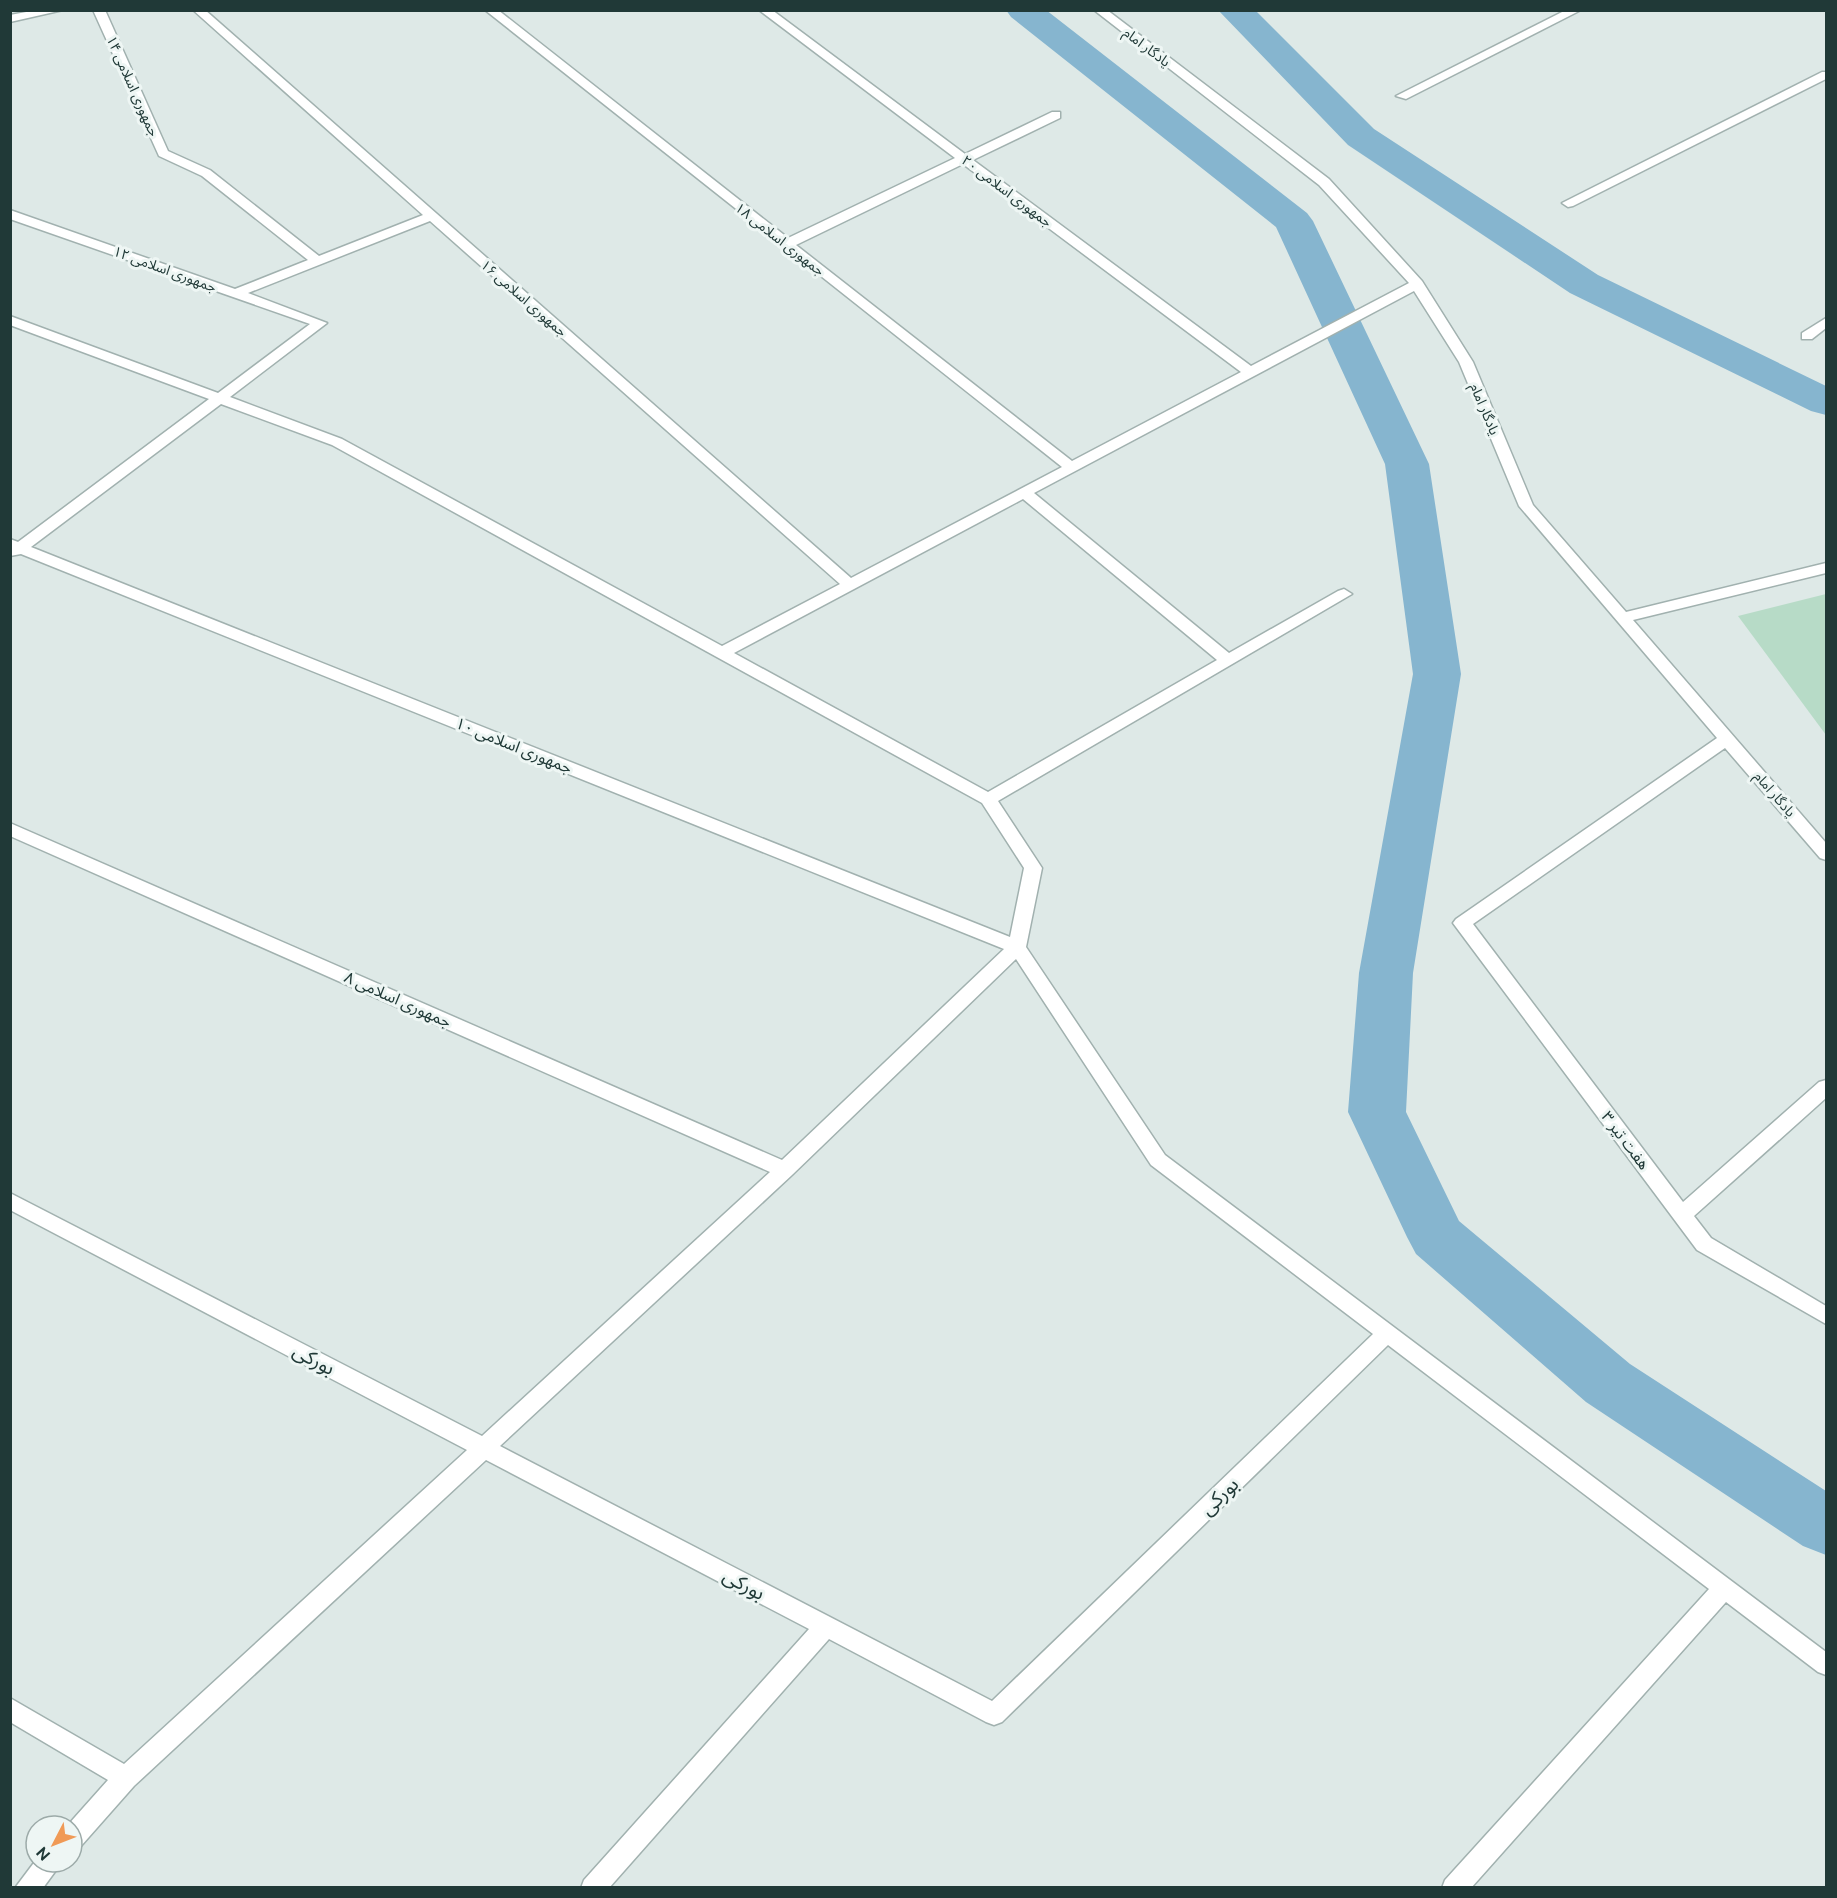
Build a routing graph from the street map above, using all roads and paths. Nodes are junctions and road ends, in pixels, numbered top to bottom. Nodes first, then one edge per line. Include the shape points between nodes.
1 (58, 10) edge
2 (99, 10) edge
3 (198, 10) edge
4 (490, 10) edge
5 (764, 10) edge
6 (1099, 10) edge
7 (1576, 10) edge
8 (10, 19) edge
9 (1827, 75) edge
10 (1402, 96) dead end
11 (1056, 115) dead end
12 (964, 159) junction
13 (1568, 203) dead end
14 (10, 214) edge
15 (432, 216) junction
16 (787, 244) junction
17 (318, 261) junction
18 (1417, 284) junction
19 (234, 294) junction
20 (10, 320) edge
21 (1827, 322) edge
22 (1807, 336) dead end
23 (1250, 372) junction
24 (220, 398) junction
25 (1071, 467) junction
26 (1024, 492) junction
27 (14, 549) edge
28 (1827, 568) edge
29 (850, 585) junction
30 (1344, 594) dead end
31 (1623, 618) junction
32 (722, 653) junction
33 (1228, 661) junction
34 (1727, 739) junction
35 (988, 800) junction
36 (10, 829) edge
37 (1827, 854) edge
38 (1017, 946) junction
39 (1827, 1087) edge
40 (785, 1170) junction
41 (10, 1201) edge
42 (1682, 1215) junction
43 (1827, 1316) edge
44 (1387, 1333) junction
45 (486, 1448) junction
46 (1724, 1588) junction
47 (826, 1626) junction
48 (1827, 1665) edge
49 (10, 1709) edge
50 (126, 1778) junction
51 (84, 1825) edge
52 (39, 1874) edge
53 (27, 1887) edge
54 (593, 1887) edge
55 (1454, 1887) edge

1 - 8 street
2 - 17 street, جمهوری اسلامی ۱۴ via 163,153 206,173
3 - 15 street, جمهوری اسلامی ۱۶
4 - 16 street, جمهوری اسلامی ۱۸
5 - 12 street, جمهوری اسلامی ۲۰
6 - 18 street, یادگار امام via 1324,182
7 - 10 street
9 - 13 street
11 - 12 street
12 - 16 street
12 - 23 street, جمهوری اسلامی ۲۰
14 - 19 street, جمهوری اسلامی ۱۲
15 - 17 street
15 - 29 street, جمهوری اسلامی ۱۶
16 - 25 street, جمهوری اسلامی ۱۸
17 - 19 street
18 - 23 street
18 - 31 street, یادگار امام via 1466,362 1526,506
19 - 24 street, جمهوری اسلامی ۱۲ via 320,323
20 - 24 street
21 - 22 street
23 - 25 street
24 - 27 street
24 - 32 street via 337,442
25 - 26 street
26 - 29 street
26 - 33 street
27 - 38 street, جمهوری اسلامی ۱۰
28 - 31 street
29 - 32 street
30 - 33 street
31 - 34 street, یادگار امام
32 - 35 street
33 - 35 street
34 - 37 street, یادگار امام
34 - 42 street, هفت تیر ۳ via 1462,923
35 - 38 street via 1034,868
36 - 40 street, جمهوری اسلامی ۸
38 - 40 street
38 - 44 street via 1158,1160
39 - 42 street
40 - 45 street
41 - 45 street, بورکی
42 - 43 street, هفت تیر ۳ via 1704,1244
44 - 46 street
44 - 47 street, بورکی via 994,1714
45 - 47 street, بورکی
45 - 50 street
46 - 48 street
46 - 55 street
47 - 54 street
49 - 50 street
50 - 51 street
52 - 53 street

